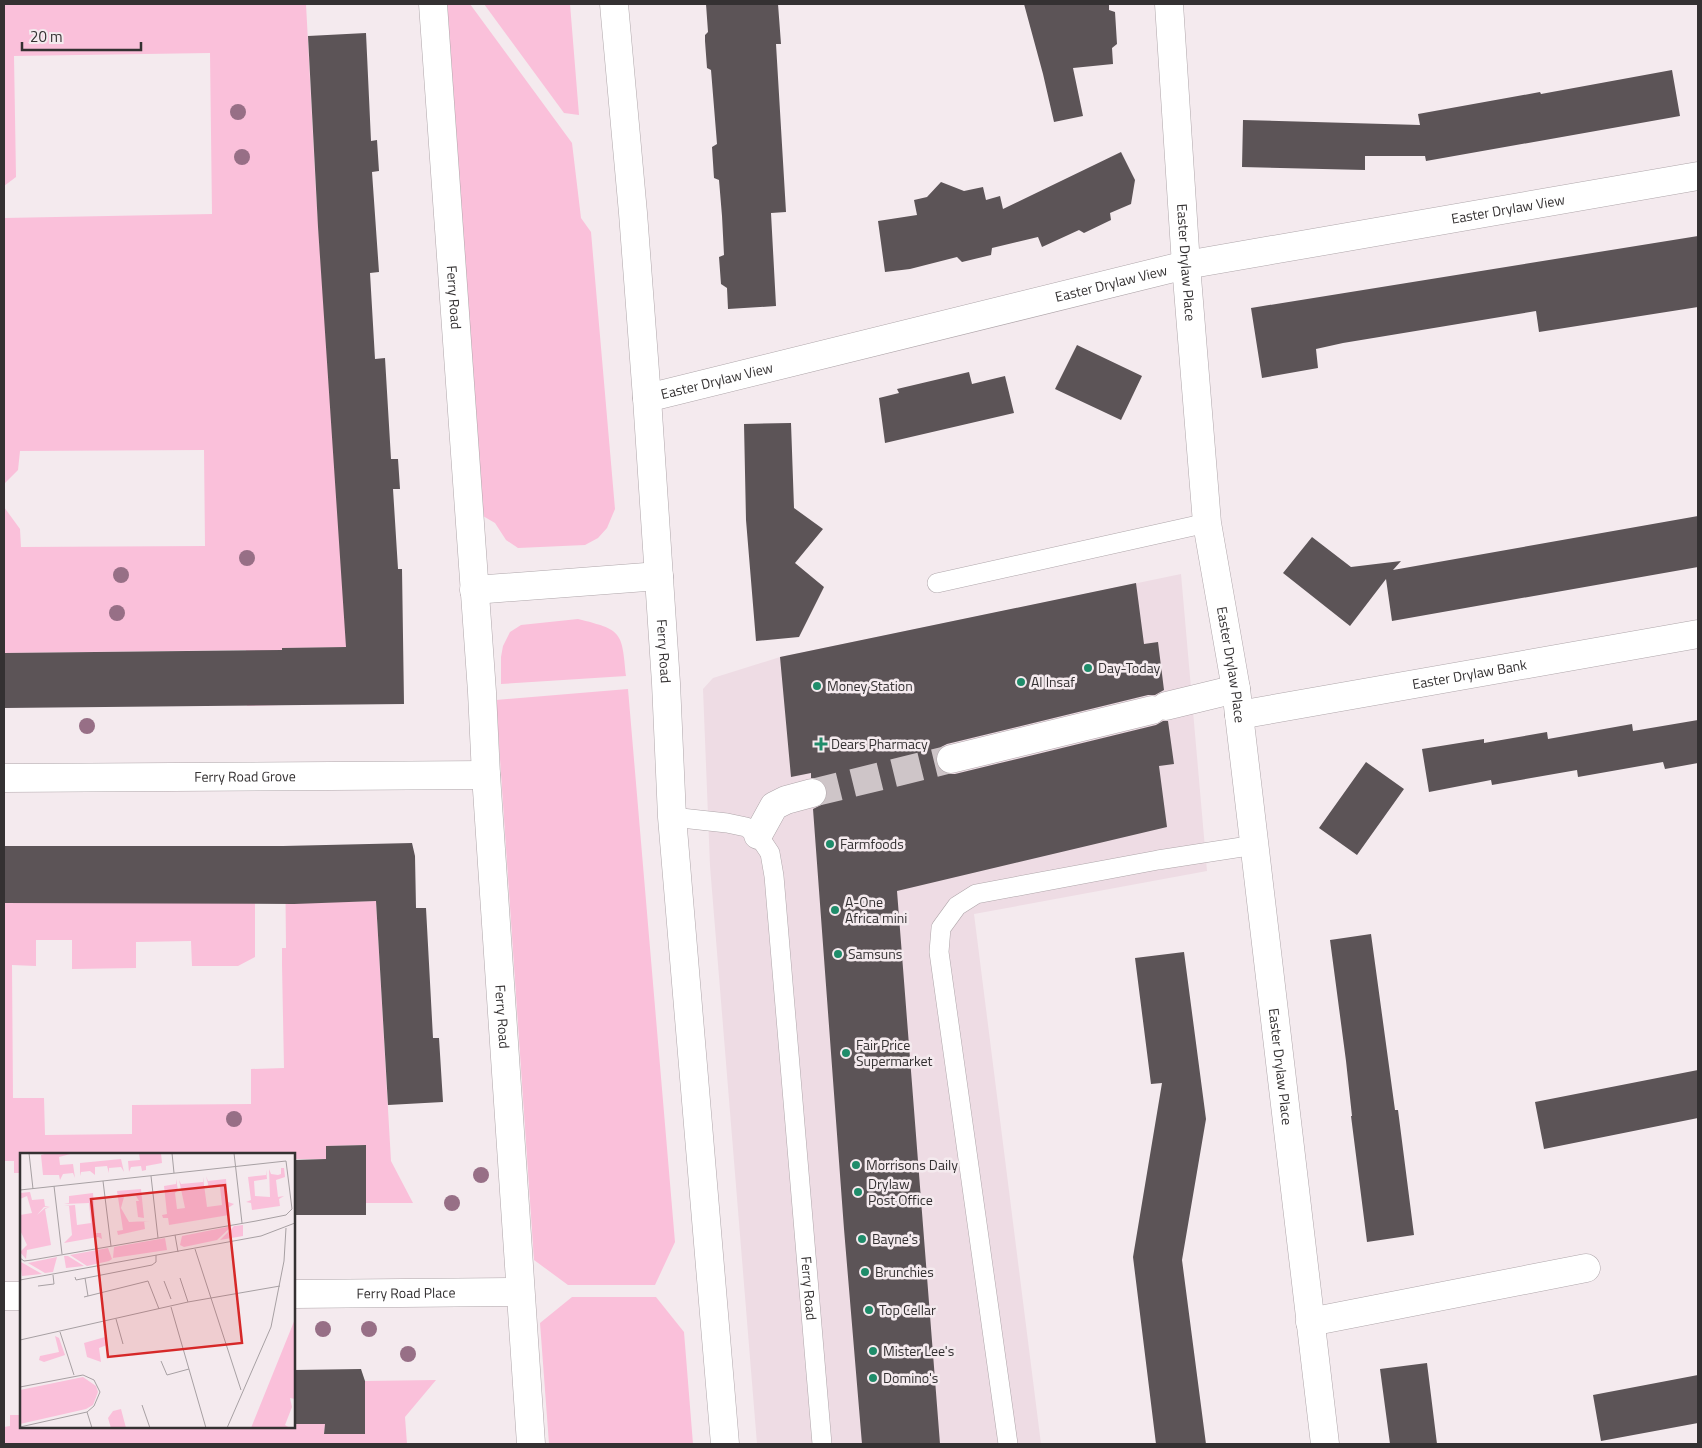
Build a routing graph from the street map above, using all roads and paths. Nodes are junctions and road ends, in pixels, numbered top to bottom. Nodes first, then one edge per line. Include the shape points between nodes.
1 (434, 4) edge
2 (614, 4) edge
3 (1169, 4) edge
4 (1698, 176) edge
5 (1186, 265) junction
6 (647, 398) junction
7 (1208, 523) junction
8 (660, 576) junction
9 (937, 583) dead end
10 (474, 590) junction
11 (1698, 634) edge
12 (1238, 702) junction
13 (951, 759) tunnel mouth
14 (486, 775) junction
15 (4, 778) edge
16 (812, 793) tunnel mouth
17 (672, 817) junction
18 (758, 834) junction
19 (1254, 845) junction
20 (1586, 1268) dead end
21 (520, 1292) junction
22 (295, 1294) edge
23 (4, 1296) edge
24 (20, 1296) edge
25 (1310, 1322) junction
26 (531, 1444) edge
27 (725, 1444) edge
28 (822, 1444) edge
29 (1008, 1444) edge
30 (1325, 1444) edge

1 - 10 street, Ferry Road
2 - 6 street, Ferry Road
3 - 5 street, Easter Drylaw Place
4 - 5 street, Easter Drylaw View
5 - 6 street, Easter Drylaw View
5 - 7 street, Easter Drylaw Place
6 - 8 street, Ferry Road
7 - 9 lane
7 - 12 street, Easter Drylaw Place
8 - 10 street
8 - 17 street, Ferry Road
10 - 14 street, Ferry Road
11 - 12 street, Easter Drylaw Bank
12 - 13 street, Easter Drylaw Bank via 1159,708
12 - 19 street, Easter Drylaw Place
14 - 15 street, Ferry Road Grove
14 - 21 street, Ferry Road
16 - 18 street via 774,806
17 - 18 lane via 727,823 746,827
17 - 27 street, Ferry Road
18 - 28 lane, Ferry Road via 770,853 774,876
19 - 25 street, Easter Drylaw Place
19 - 29 lane via 976,894 957,906 941,928 938,952
20 - 25 street
21 - 22 street, Ferry Road Place
21 - 26 street, Ferry Road
23 - 24 street
25 - 30 street, Easter Drylaw Place

